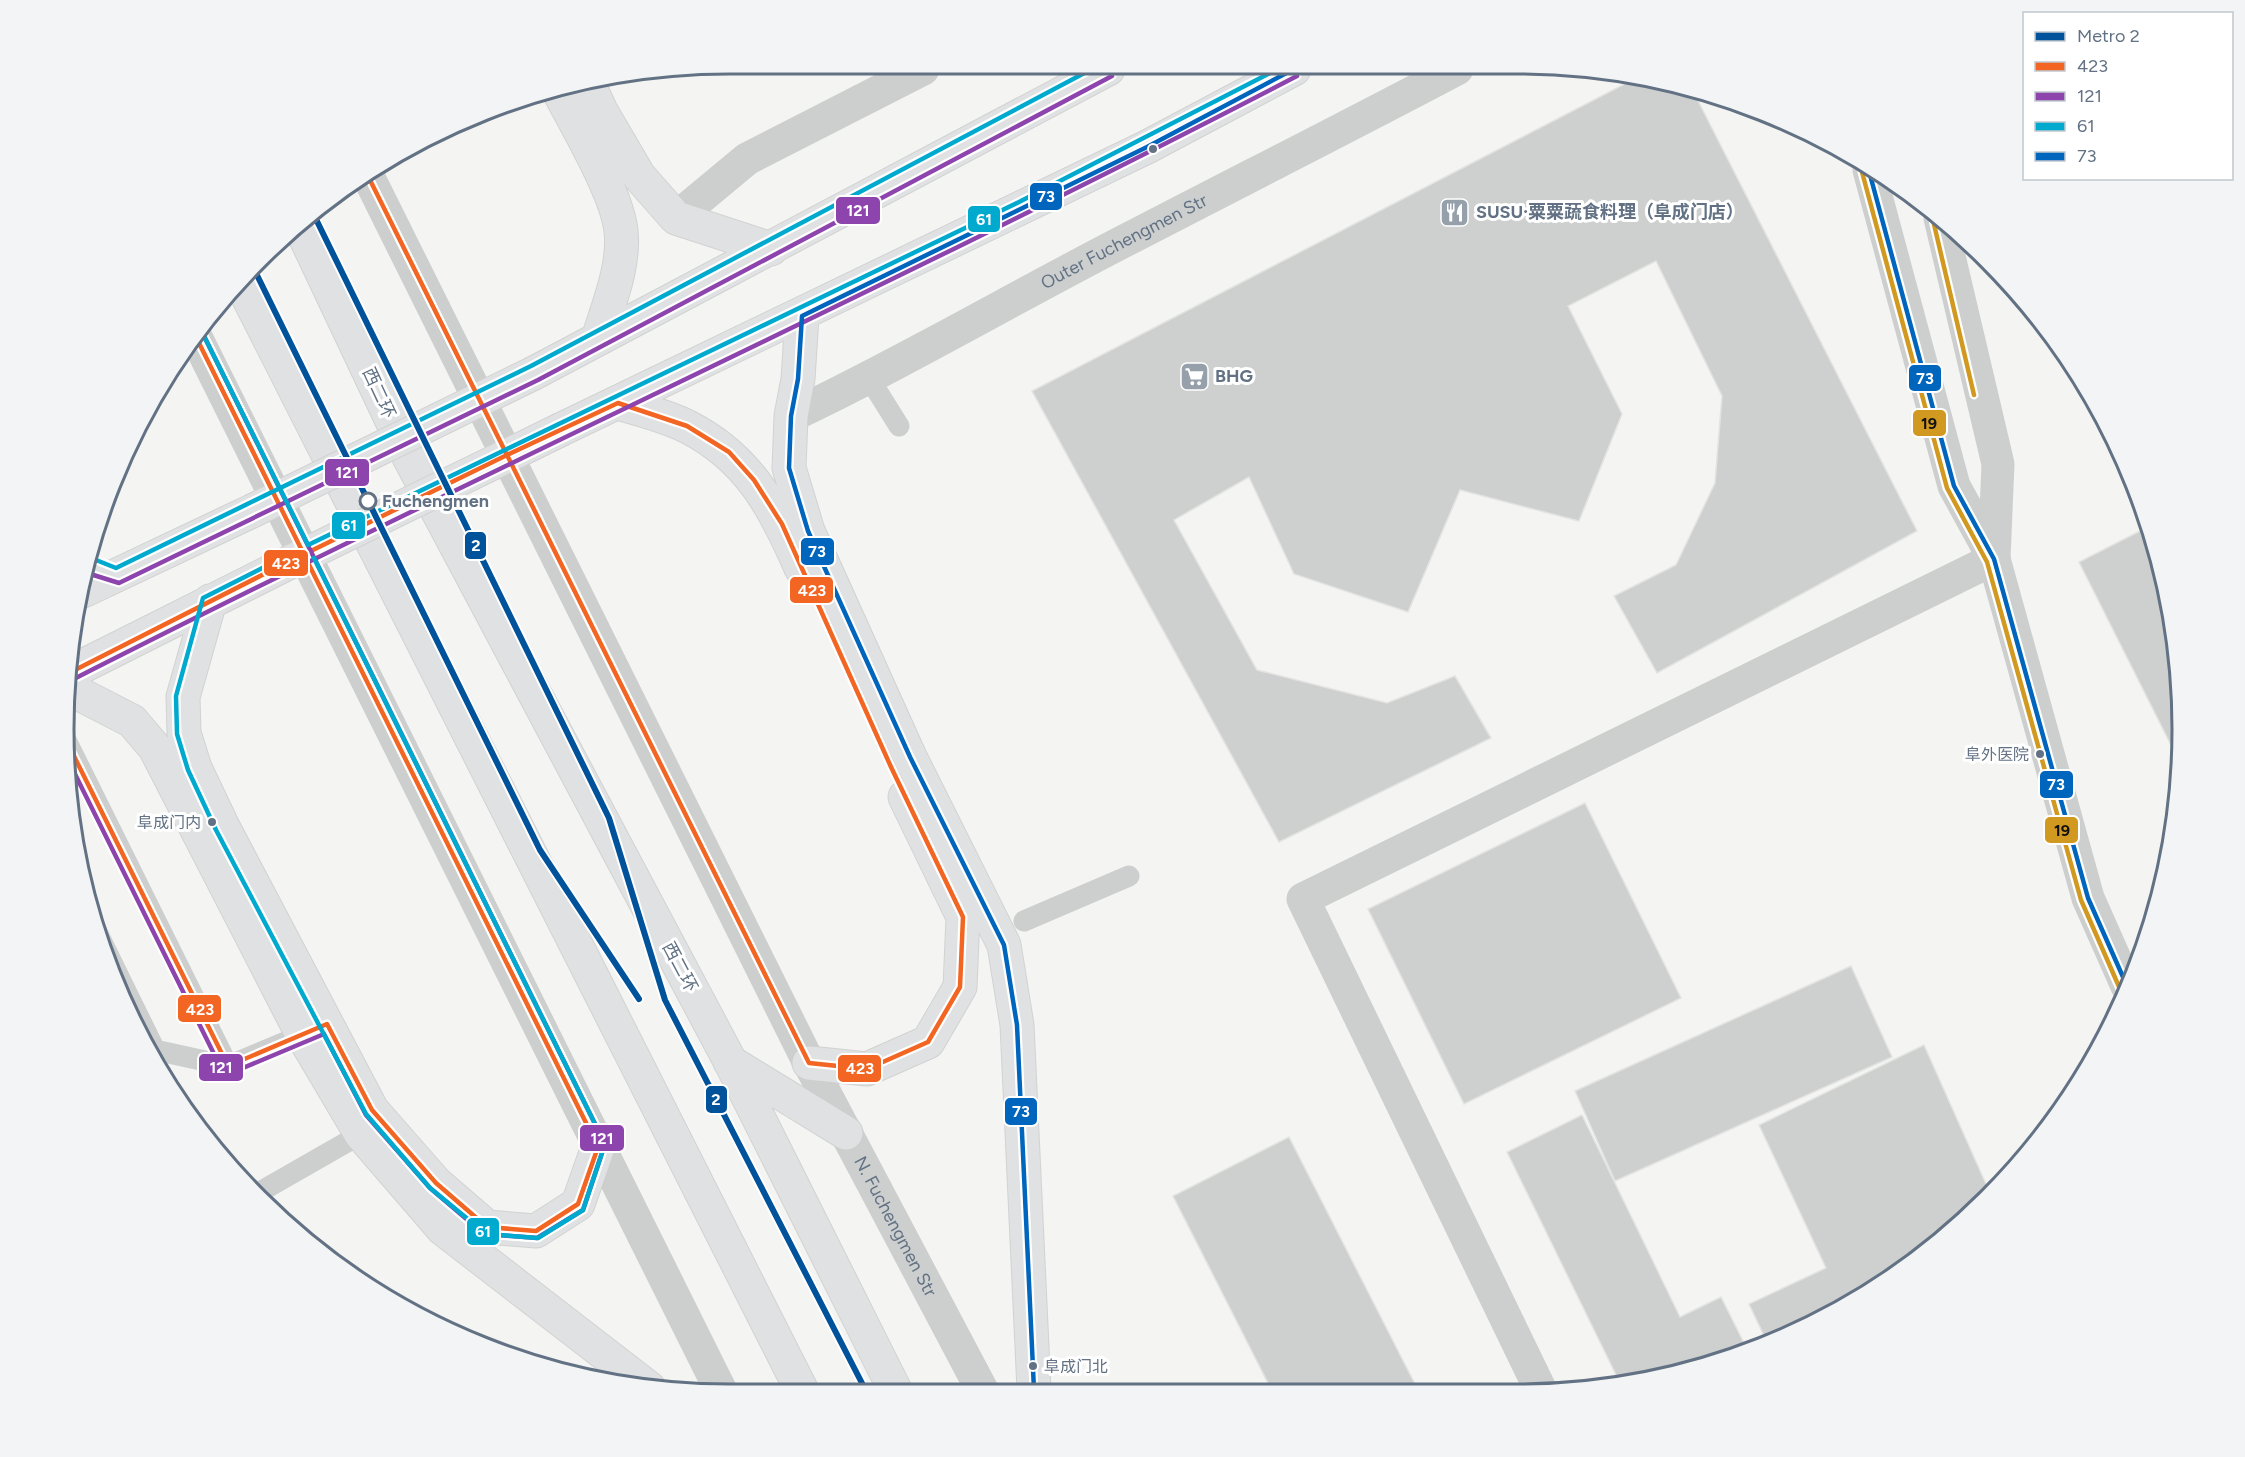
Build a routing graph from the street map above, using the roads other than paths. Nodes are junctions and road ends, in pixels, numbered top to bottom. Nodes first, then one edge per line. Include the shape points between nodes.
1 (913, 74) edge
2 (1099, 74) edge
3 (1285, 74) edge
4 (1448, 74) edge
5 (590, 88) edge
6 (561, 96) edge
7 (1871, 178) edge
8 (370, 181) edge
9 (676, 218) junction
10 (303, 231) edge
11 (1943, 232) edge
12 (771, 249) junction
13 (244, 288) edge
14 (802, 316) junction
15 (598, 339) junction
16 (199, 344) edge
17 (869, 378) junction
18 (618, 403) junction
19 (791, 416) junction
20 (899, 426) dead end
21 (1994, 558) junction
22 (102, 571) edge
23 (90, 583) edge
24 (210, 601) junction
25 (77, 669) edge
26 (75, 690) edge
27 (75, 757) edge
28 (1129, 876) dead end
29 (1024, 921) dead end
30 (2123, 977) edge
31 (315, 1030) junction
32 (158, 1051) edge
33 (730, 1062) junction
34 (809, 1064) junction
35 (228, 1066) junction
36 (846, 1133) junction
37 (361, 1134) junction
38 (598, 1148) junction
39 (263, 1190) edge
40 (634, 1377) edge
41 (717, 1383) edge
42 (1538, 1383) edge
43 (798, 1384) edge
44 (892, 1384) edge
45 (979, 1384) edge
46 (1034, 1384) edge

1 - 9 street via 747,159
2 - 12 main road
3 - 14 main road via 1147,147
4 - 17 street, Outer Fuchengmen Str
5 - 9 main road via 639,176
6 - 15 main road via 609,193 621,231 619,266
7 - 21 street via 1954,486
8 - 34 street, N. Fuchengmen Str
9 - 12 main road
10 - 33 main road, 西二环 via 410,459
11 - 21 street via 1998,464
12 - 15 main road
13 - 43 main road
14 - 18 main road
14 - 19 main road
15 - 22 main road, bridge via 252,511
16 - 38 street
17 - 19 street, Outer Fuchengmen Str
17 - 20 lane
18 - 24 main road, bridge
18 - 34 main road via 687,426 729,452 754,480 782,524 963,917 960,987 928,1042 867,1069
19 - 46 main road via 789,468 808,531 910,757 1004,945 1017,1025
21 - 30 street via 2088,898
21 - 42 street via 1303,899
22 - 23 main road
24 - 25 main road
24 - 31 main road via 183,697 184,733 195,768
26 - 31 main road via 132,722 155,748
27 - 35 lane
28 - 29 lane
31 - 35 lane
31 - 37 main road
31 - 38 main road via 372,1110 435,1183 487,1227 536,1231 578,1204
32 - 35 lane
33 - 36 main road
33 - 44 main road, 西二环
34 - 36 street, N. Fuchengmen Str
36 - 45 street, N. Fuchengmen Str
37 - 39 lane
37 - 40 main road via 443,1229
38 - 41 street

